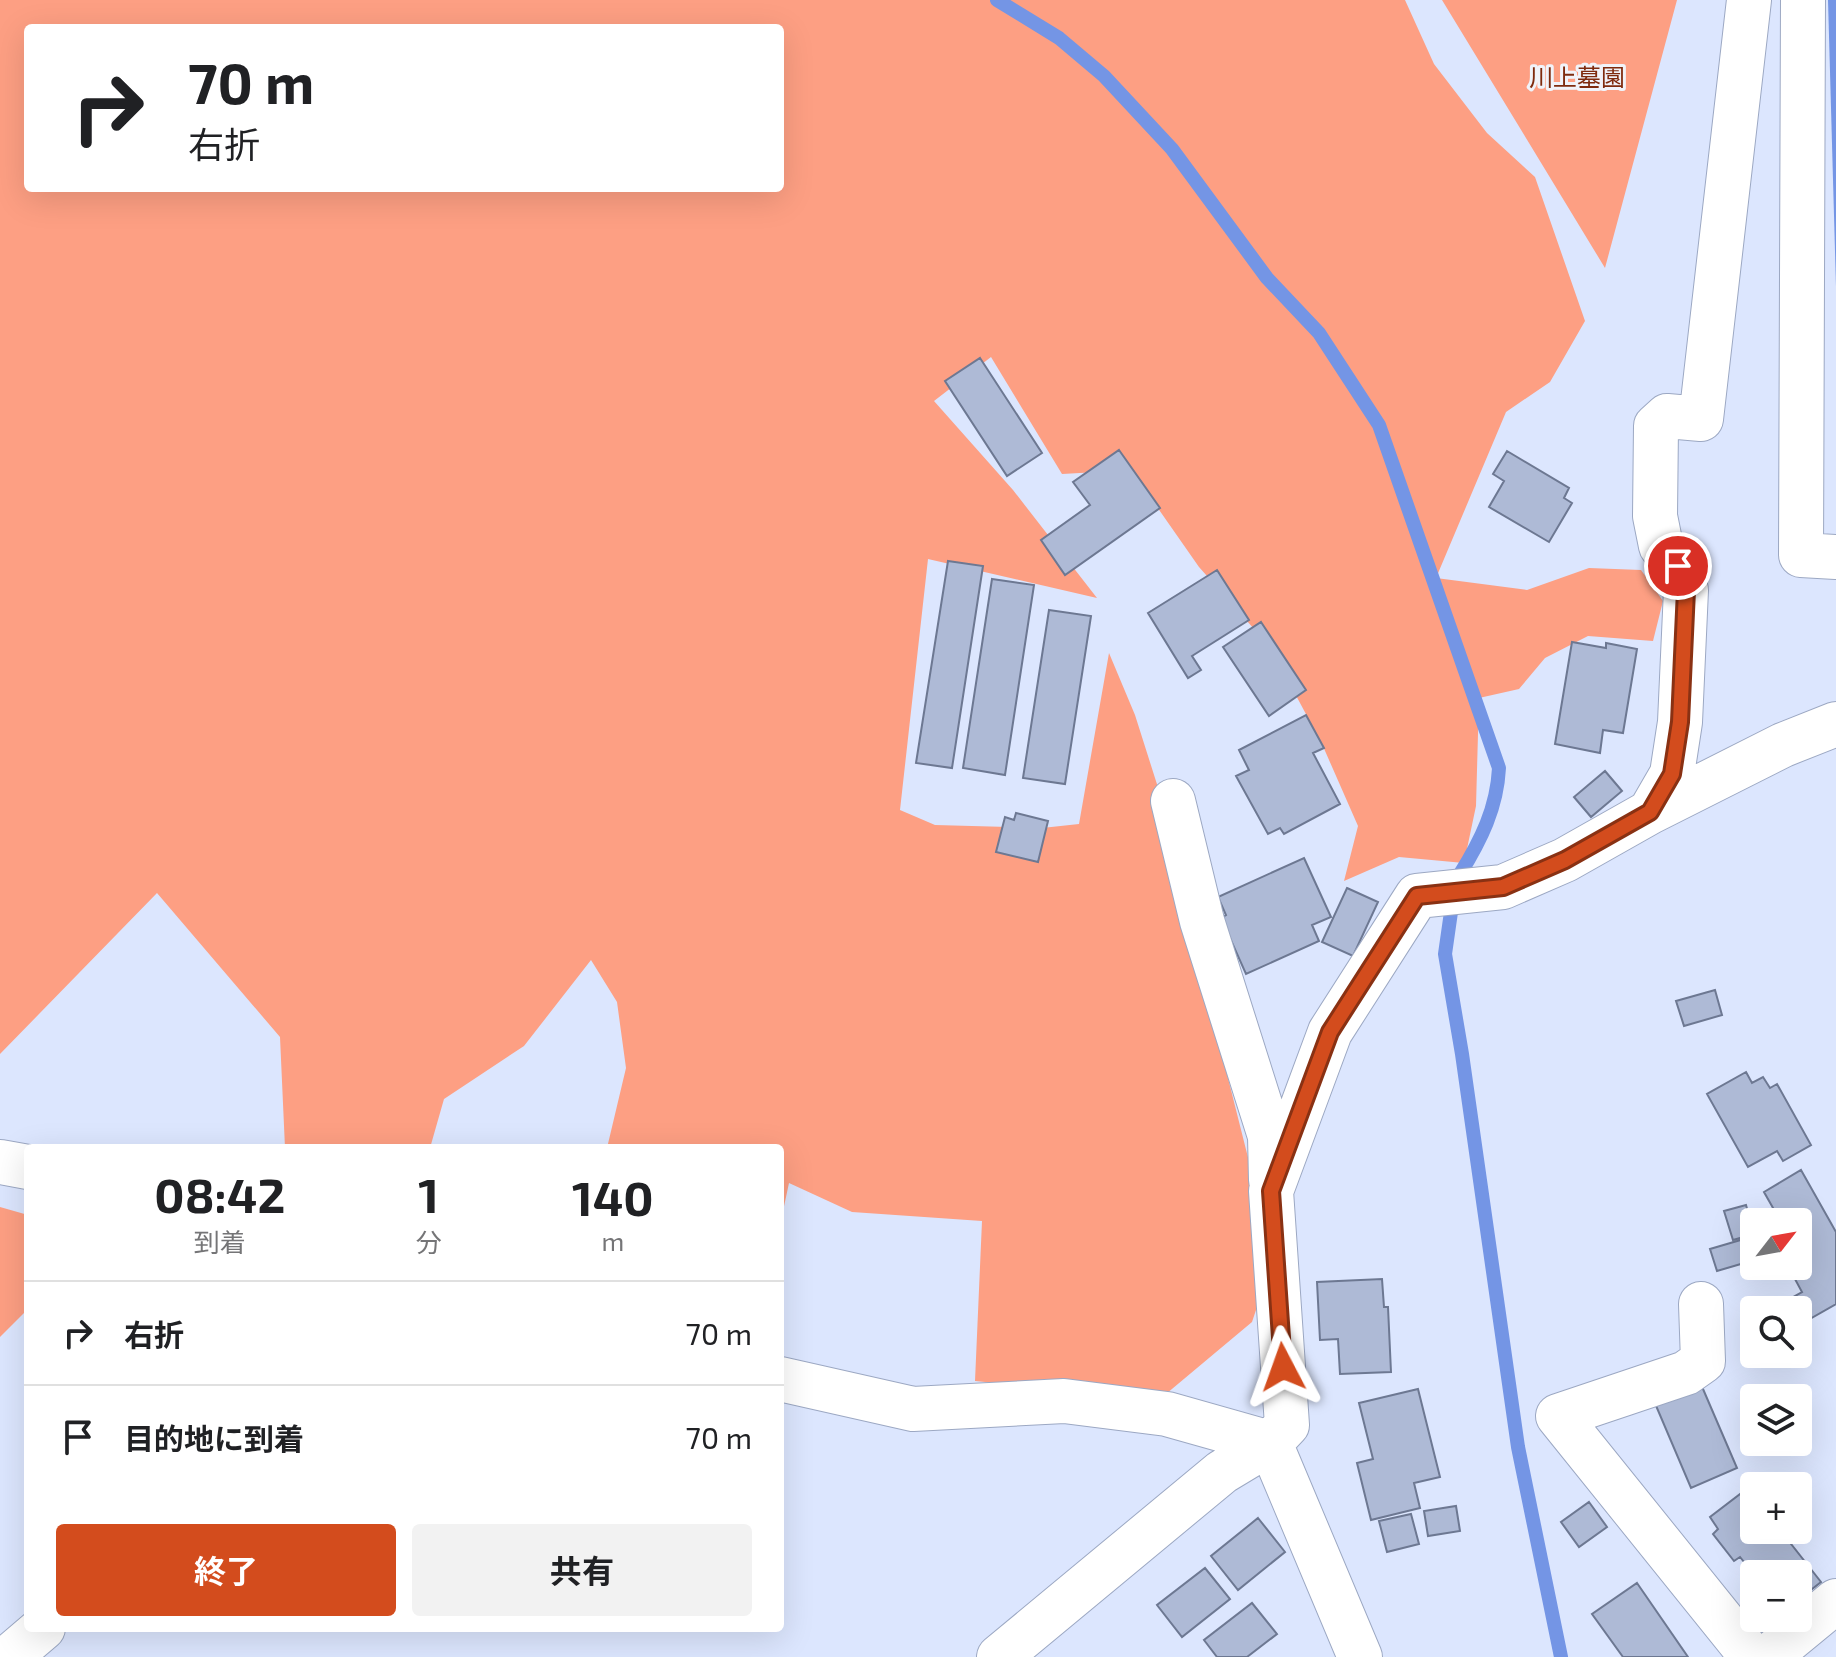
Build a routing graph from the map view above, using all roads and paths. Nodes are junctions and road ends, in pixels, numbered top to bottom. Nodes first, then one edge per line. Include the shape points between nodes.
1 (1749, 0) edge
2 (1803, 0) edge
3 (1836, 557) edge
4 (1836, 724) edge
5 (1173, 801) dead end
6 (1650, 812) junction
7 (0, 1162) edge
8 (24, 1166) edge
9 (1271, 1191) junction
10 (1701, 1304) dead end
11 (784, 1380) edge
12 (1270, 1443) junction
13 (1836, 1601) edge
14 (38, 1632) edge
15 (1022, 1650) edge
16 (9, 1657) edge
17 (1360, 1657) edge
18 (1752, 1657) edge
19 (1768, 1657) edge

1 - 6 street via 1701,419 1667,416 1656,426 1655,516 1661,546 1678,566 1686,590 1680,722 1672,774
2 - 3 street via 1801,555
4 - 6 street
5 - 9 street via 1202,921 1270,1136
6 - 9 street via 1565,860 1503,887 1417,896 1330,1032
7 - 8 street
9 - 12 street via 1287,1425
10 - 18 street via 1703,1361 1686,1373 1558,1416
11 - 12 street via 913,1409 1064,1401 1167,1414
12 - 15 street via 1222,1472
12 - 17 street
13 - 19 street
14 - 16 street

